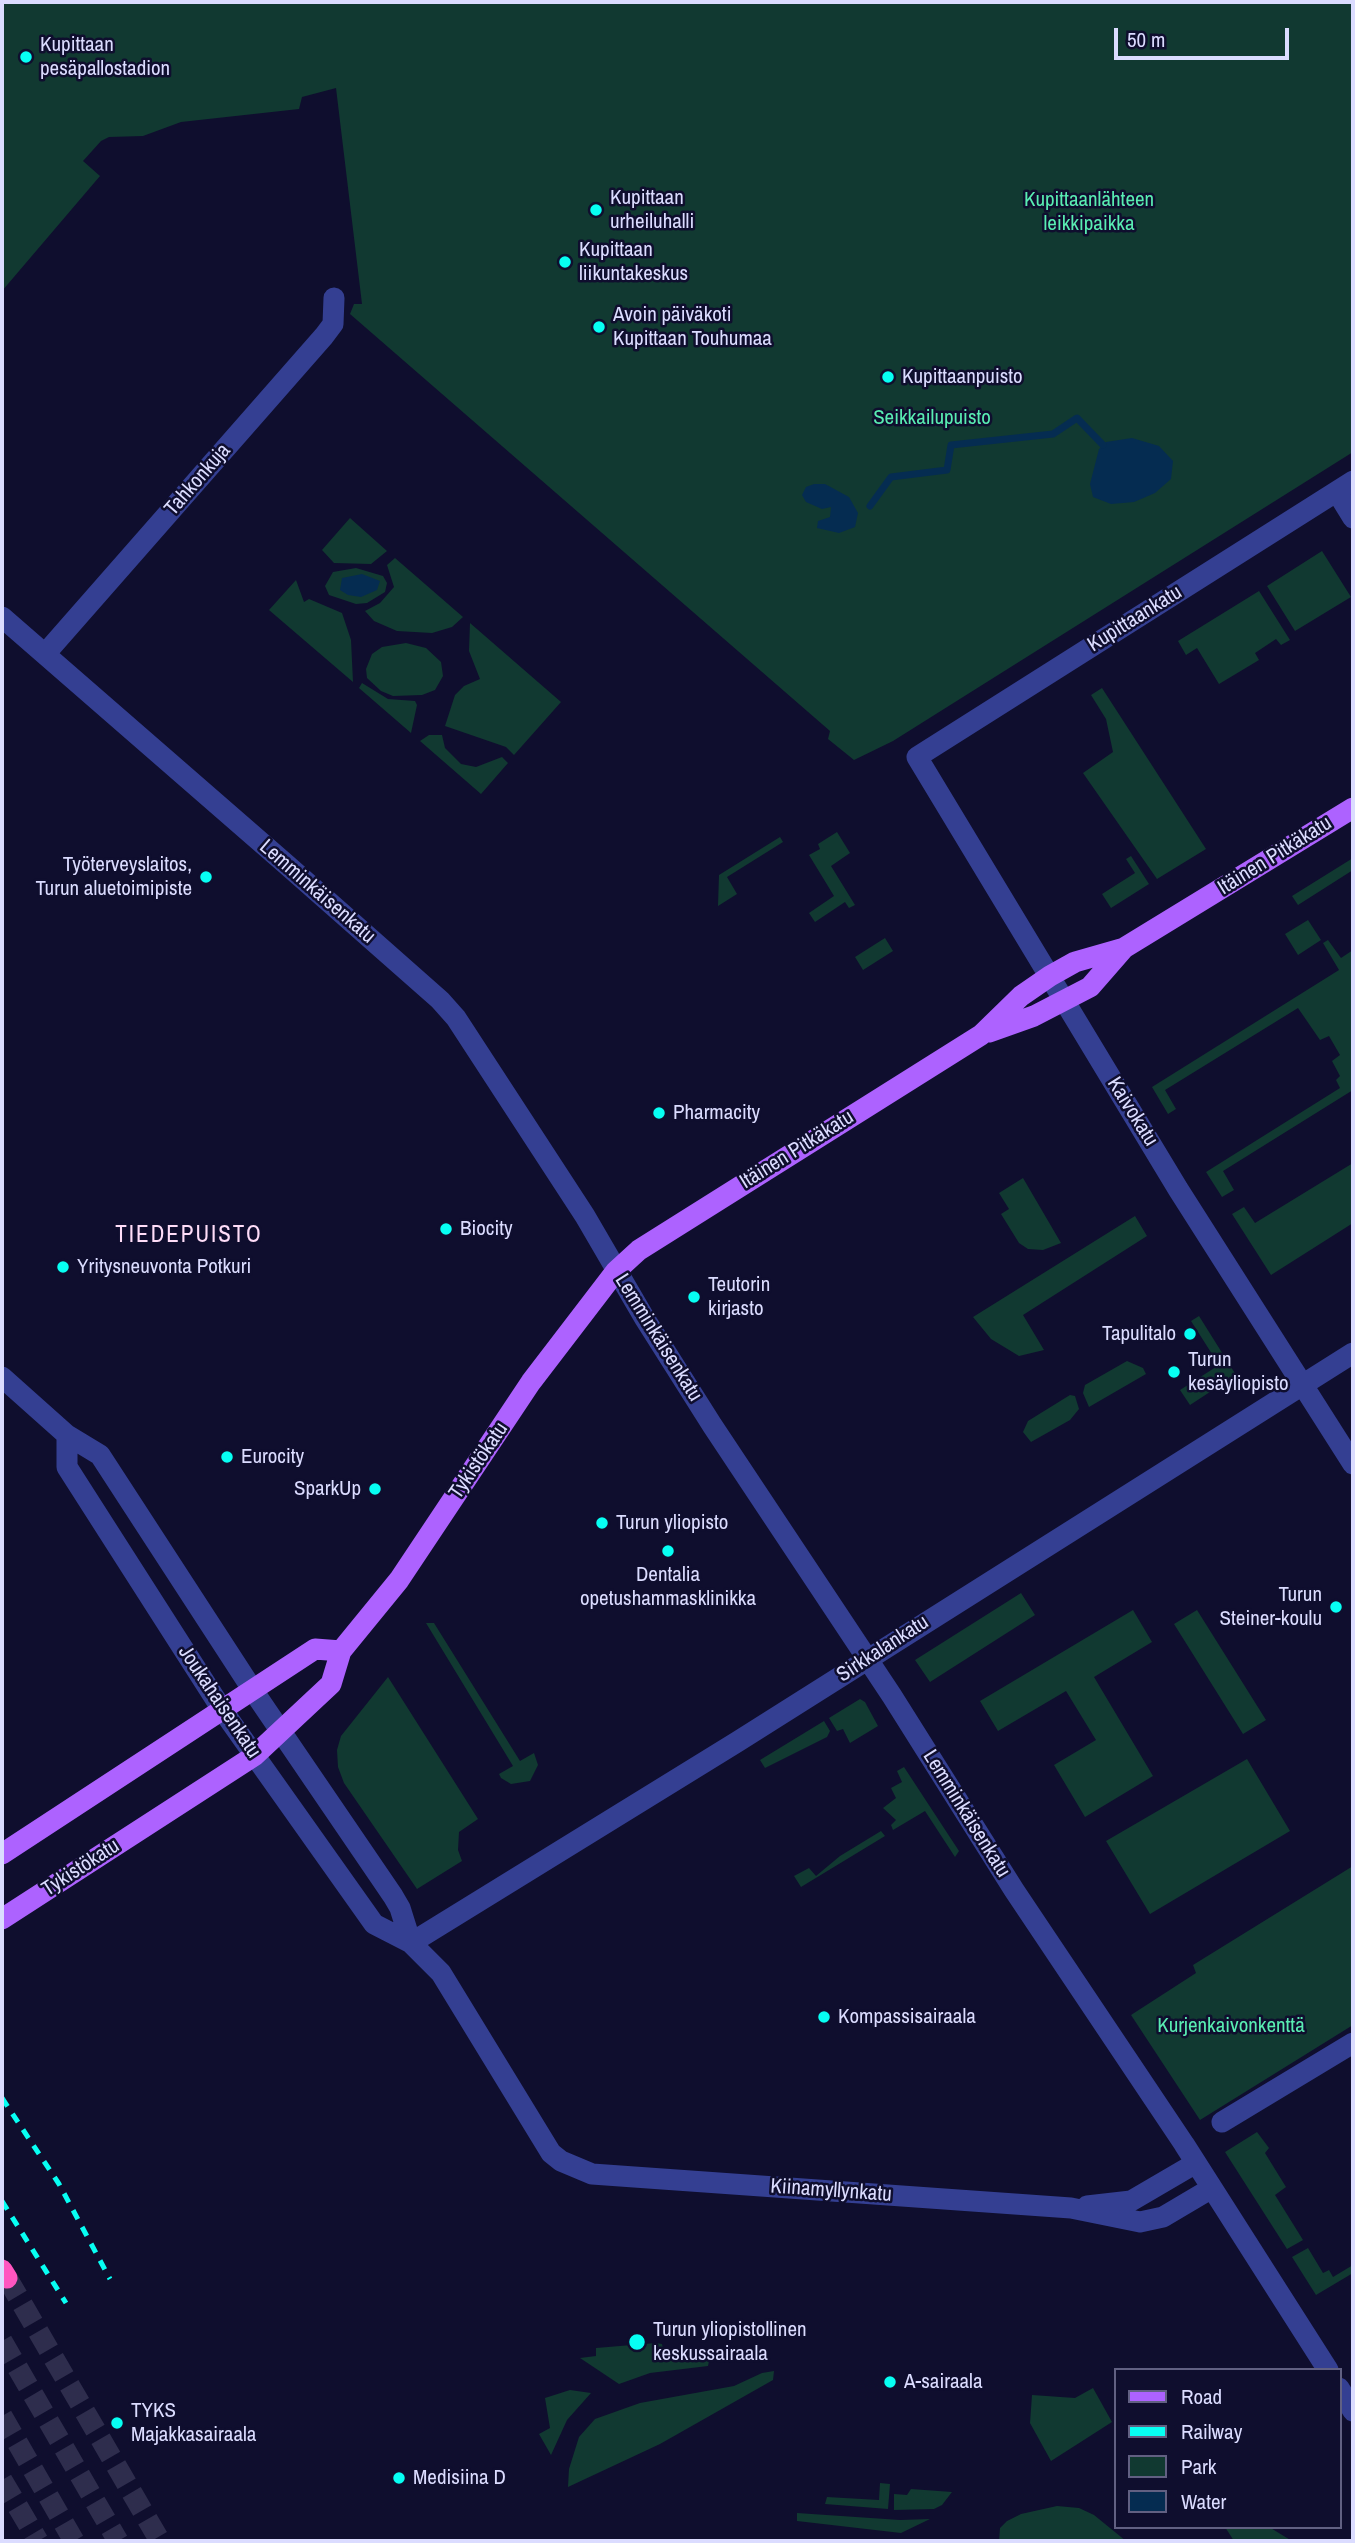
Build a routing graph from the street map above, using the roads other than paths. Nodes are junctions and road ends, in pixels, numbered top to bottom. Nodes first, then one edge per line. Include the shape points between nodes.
1 (334, 299) dead end
2 (1345, 486) edge
3 (1353, 518) edge
4 (2, 617) edge
5 (45, 654) junction
6 (917, 757) joint
7 (1353, 808) edge
8 (1124, 948) junction
9 (1050, 975) junction
10 (1063, 1001) junction
11 (981, 1035) junction
12 (617, 1271) junction
13 (1353, 1353) edge
14 (2, 1377) edge
15 (1302, 1385) junction
16 (67, 1435) junction
17 (1353, 1464) edge
18 (341, 1651) junction
19 (866, 1660) junction
20 (254, 1692) junction
21 (223, 1711) junction
22 (280, 1731) junction
23 (254, 1756) junction
24 (2, 1854) edge
25 (2, 1919) edge
26 (411, 1942) junction
27 (1353, 2043) edge
28 (1222, 2122) dead end
29 (1196, 2163) junction
30 (592, 2174) joint
31 (1212, 2188) junction
32 (1071, 2208) junction
33 (1327, 2368) edge
34 (1341, 2391) edge
35 (1353, 2411) edge

1 - 5 street, Tahkonkuja via 333,324 324,336
2 - 3 street
2 - 6 street, Kupittaankatu
4 - 5 street, Lemminkäisenkatu
5 - 12 street, Lemminkäisenkatu via 447,1007
6 - 9 street, Kaivokatu
7 - 8 main road, Itäinen Pitkäkatu
8 - 9 main road, Itäinen Pitkäkatu via 1075,962
8 - 10 main road, Itäinen Pitkäkatu via 1090,988
9 - 10 street, Kaivokatu
9 - 11 main road, Itäinen Pitkäkatu
10 - 11 main road, Itäinen Pitkäkatu
10 - 15 street, Kaivokatu
11 - 12 main road, Itäinen Pitkäkatu via 639,1250
12 - 18 main road, Tykistökatu via 531,1382 399,1580
12 - 19 street, Lemminkäisenkatu
13 - 15 street, Sirkkalankatu
14 - 16 street, Joukahaisenkatu
15 - 17 street, Kaivokatu
15 - 19 street, Sirkkalankatu
16 - 20 street, Joukahaisenkatu via 100,1455
16 - 21 street, Joukahaisenkatu via 67,1467
18 - 20 main road via 315,1649
18 - 22 main road, Tykistökatu via 331,1684
19 - 26 street, Sirkkalankatu
19 - 29 street, Lemminkäisenkatu
20 - 21 main road
20 - 22 street, Joukahaisenkatu
21 - 23 street, Joukahaisenkatu
21 - 24 main road
22 - 23 main road, Tykistökatu
22 - 26 street, Joukahaisenkatu via 397,1902
23 - 25 main road, Tykistökatu
23 - 26 street, Joukahaisenkatu via 374,1924
26 - 30 street, Joukahaisenkatu via 441,1973 551,2153
27 - 28 street
29 - 31 street
29 - 32 street, Kiinamyllynkatu via 1131,2201
30 - 32 street, Kiinamyllynkatu
31 - 32 street, Kiinamyllynkatu via 1163,2217 1140,2222
31 - 33 street
34 - 35 street

